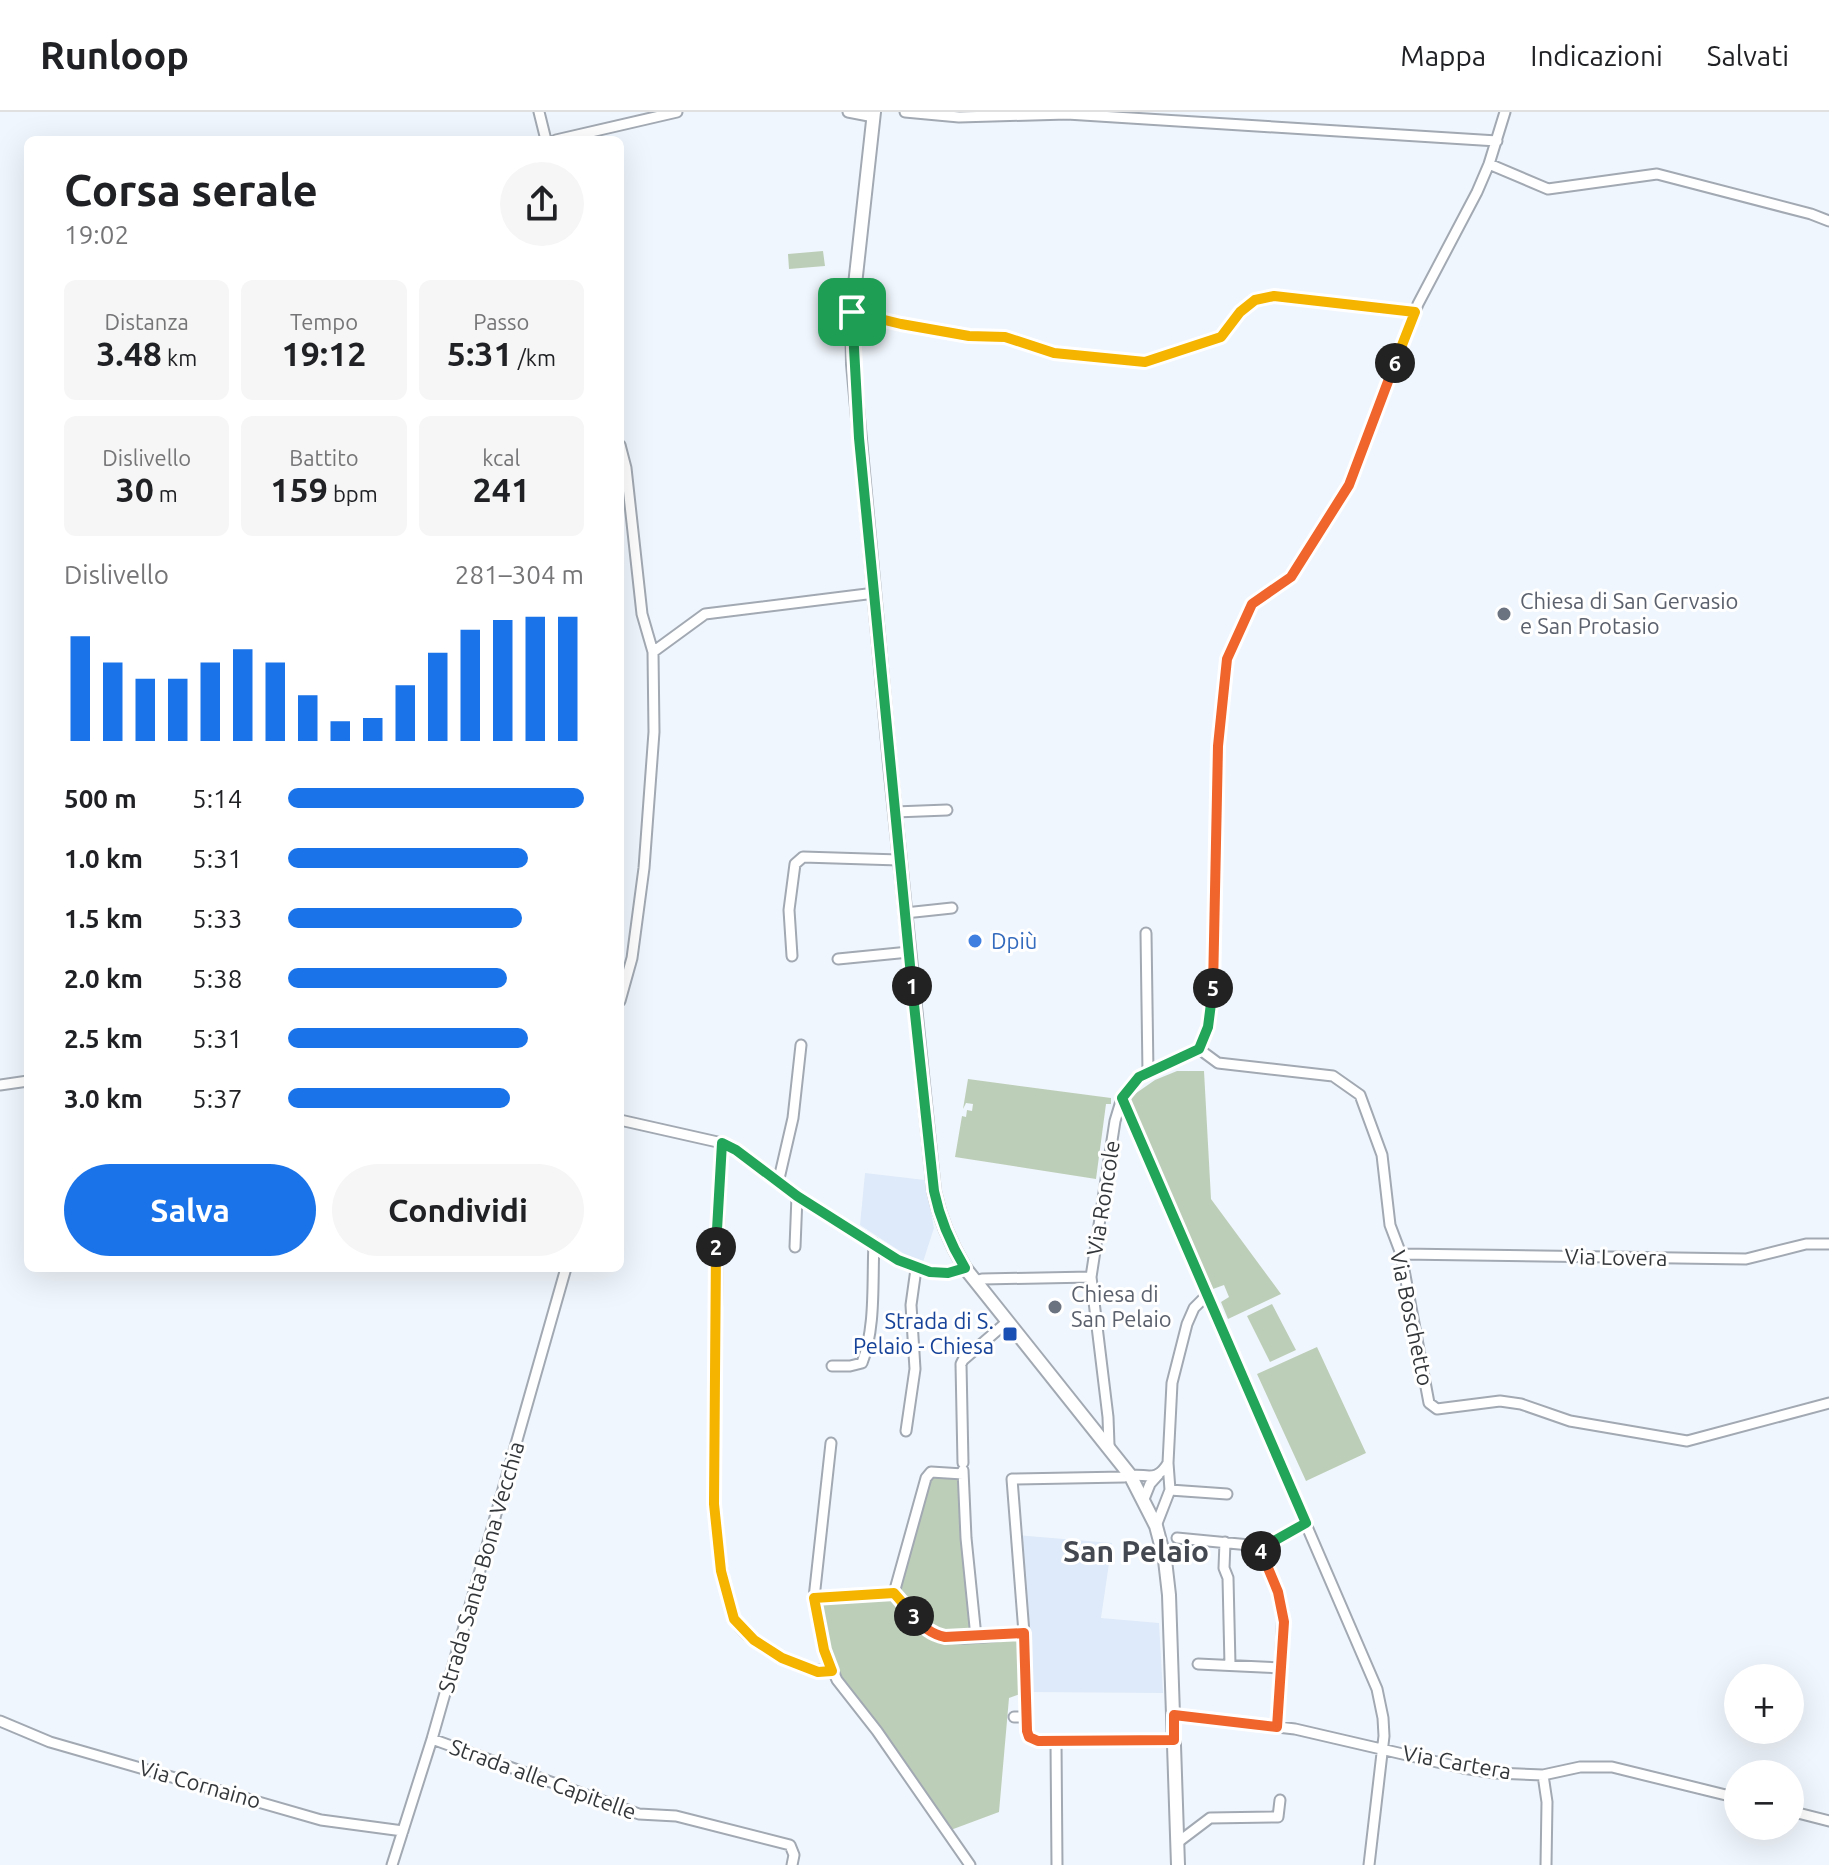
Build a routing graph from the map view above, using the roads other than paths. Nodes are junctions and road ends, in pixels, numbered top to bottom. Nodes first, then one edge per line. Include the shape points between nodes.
1 (539, 112) edge
2 (677, 112) edge
3 (848, 112) edge
4 (905, 112) edge
5 (1505, 112) edge
6 (874, 115) edge
7 (545, 136) edge
8 (573, 136) edge
9 (1497, 141) junction
10 (1489, 164) junction
11 (1829, 221) edge
12 (852, 312) junction
13 (1415, 312) junction
14 (624, 460) edge
15 (875, 593) junction
16 (653, 652) junction
17 (947, 810) dead end
18 (895, 812) junction
19 (899, 860) junction
20 (952, 908) dead end
21 (905, 913) junction
22 (1146, 933) dead end
23 (909, 952) junction
24 (792, 956) dead end
25 (838, 959) dead end
26 (624, 987) edge
27 (801, 1045) dead end
28 (1199, 1049) junction
29 (1148, 1073) junction
30 (24, 1082) edge
31 (0, 1085) edge
32 (1122, 1098) junction
33 (624, 1121) edge
34 (722, 1143) junction
35 (778, 1183) junction
36 (797, 1196) junction
37 (874, 1243) junction
38 (1829, 1244) edge
39 (795, 1247) dead end
40 (1401, 1254) junction
41 (965, 1268) junction
42 (916, 1269) junction
43 (565, 1272) edge
44 (1091, 1277) junction
45 (974, 1281) junction
46 (1207, 1295) junction
47 (1007, 1322) junction
48 (832, 1366) dead end
49 (1829, 1403) edge
50 (1108, 1417) junction
51 (1095, 1428) junction
52 (906, 1431) dead end
53 (831, 1443) dead end
54 (1109, 1445) junction
55 (1168, 1463) junction
56 (963, 1469) junction
57 (1159, 1474) junction
58 (1130, 1475) junction
59 (1170, 1490) junction
60 (1227, 1494) dead end
61 (1144, 1499) junction
62 (1306, 1523) junction
63 (1156, 1526) junction
64 (1177, 1538) dead end
65 (1225, 1542) junction
66 (1260, 1546) junction
67 (894, 1593) junction
68 (814, 1598) junction
69 (1024, 1633) junction
70 (976, 1637) junction
71 (1198, 1664) dead end
72 (1230, 1665) junction
73 (1282, 1668) junction
74 (832, 1671) junction
75 (1174, 1715) junction
76 (1014, 1717) dead end
77 (1026, 1717) junction
78 (0, 1721) edge
79 (1277, 1727) junction
80 (432, 1739) junction
81 (1174, 1740) junction
82 (1056, 1742) junction
83 (1381, 1748) junction
84 (1543, 1775) junction
85 (1724, 1795) edge
86 (1280, 1800) dead end
87 (1804, 1815) edge
88 (1829, 1821) edge
89 (403, 1831) junction
90 (1177, 1843) junction
91 (392, 1865) edge
92 (792, 1865) edge
93 (970, 1865) edge
94 (1057, 1865) edge
95 (1178, 1865) edge
96 (1369, 1865) edge
97 (1546, 1865) edge

1 - 7 street
2 - 8 street
3 - 6 street
4 - 9 street via 959,117 1067,114
5 - 9 street
6 - 12 main road
9 - 10 street
10 - 11 street via 1548,189 1657,174
10 - 13 street
12 - 13 street via 969,336 1005,337 1054,353 1145,362 1221,337 1255,300 1274,296
12 - 15 main road
13 - 28 street via 1349,485 1291,577 1252,604 1227,659 1218,746 1214,978 1208,1027
14 - 16 street via 642,614
15 - 16 street via 705,614
15 - 18 main road
16 - 26 street via 654,732 644,868
17 - 18 street
18 - 19 main road
19 - 21 main road
19 - 24 street via 803,857 795,864 789,910
20 - 21 street
21 - 23 main road
22 - 29 street
23 - 25 street
23 - 41 main road via 934,1191 948,1239
27 - 35 street via 793,1118
28 - 29 street
28 - 40 street, Via Boschetto via 1218,1063 1333,1076 1360,1095 1382,1155 1390,1225
29 - 32 street
30 - 31 street
32 - 44 street, Via Roncole
32 - 46 street
33 - 34 street
34 - 35 street
34 - 74 street via 714,1504 721,1571 734,1619 754,1640 782,1658 818,1672
35 - 36 street
36 - 37 street
36 - 39 street
37 - 42 street
37 - 48 street via 870,1324 862,1363
38 - 40 street, Via Lovera via 1806,1244 1746,1259
40 - 49 street, Via Boschetto via 1429,1403 1437,1409 1500,1401 1570,1421 1687,1441
41 - 42 street via 948,1273
41 - 45 main road
42 - 52 street via 911,1305 915,1369
43 - 80 street, Strada Santa Bona Vecchia
44 - 45 street
44 - 50 street, Via Roncole
45 - 47 main road
46 - 55 street via 1187,1324 1172,1383
46 - 62 street
47 - 51 main road
47 - 56 street via 961,1364
50 - 51 street
50 - 54 street, Via Roncole
51 - 54 main road
53 - 68 street
54 - 58 main road
55 - 57 street
55 - 59 street
56 - 67 street via 931,1472 926,1478
56 - 70 street
57 - 58 street
57 - 61 street
58 - 61 main road
58 - 69 street via 1012,1479
59 - 60 street
59 - 63 street
61 - 63 main road
62 - 66 street
62 - 83 street via 1377,1689 1383,1718
63 - 75 main road via 1167,1576
64 - 65 street
65 - 66 street
65 - 72 street
66 - 73 street via 1283,1612
67 - 68 street
67 - 70 street via 935,1635
68 - 74 street
69 - 70 street
69 - 77 street
71 - 72 street
72 - 73 street
73 - 79 street
74 - 93 street
75 - 79 street, Via Cartera
75 - 81 main road
76 - 77 street
77 - 82 street via 1029,1737
78 - 89 street, Via Cornaino via 50,1742 321,1820
79 - 83 street, Via Cartera
80 - 89 street, Strada Santa Bona Vecchia
80 - 92 street, Strada alle Capitelle via 629,1811 676,1816 790,1845
81 - 82 street
81 - 90 main road
82 - 94 street
83 - 84 street, Via Cartera via 1463,1768
83 - 96 street
84 - 85 street, Via Cartera via 1612,1767
84 - 97 street
86 - 90 street via 1278,1817 1210,1818
87 - 88 street
89 - 91 street, Strada Santa Bona Vecchia
90 - 95 main road

